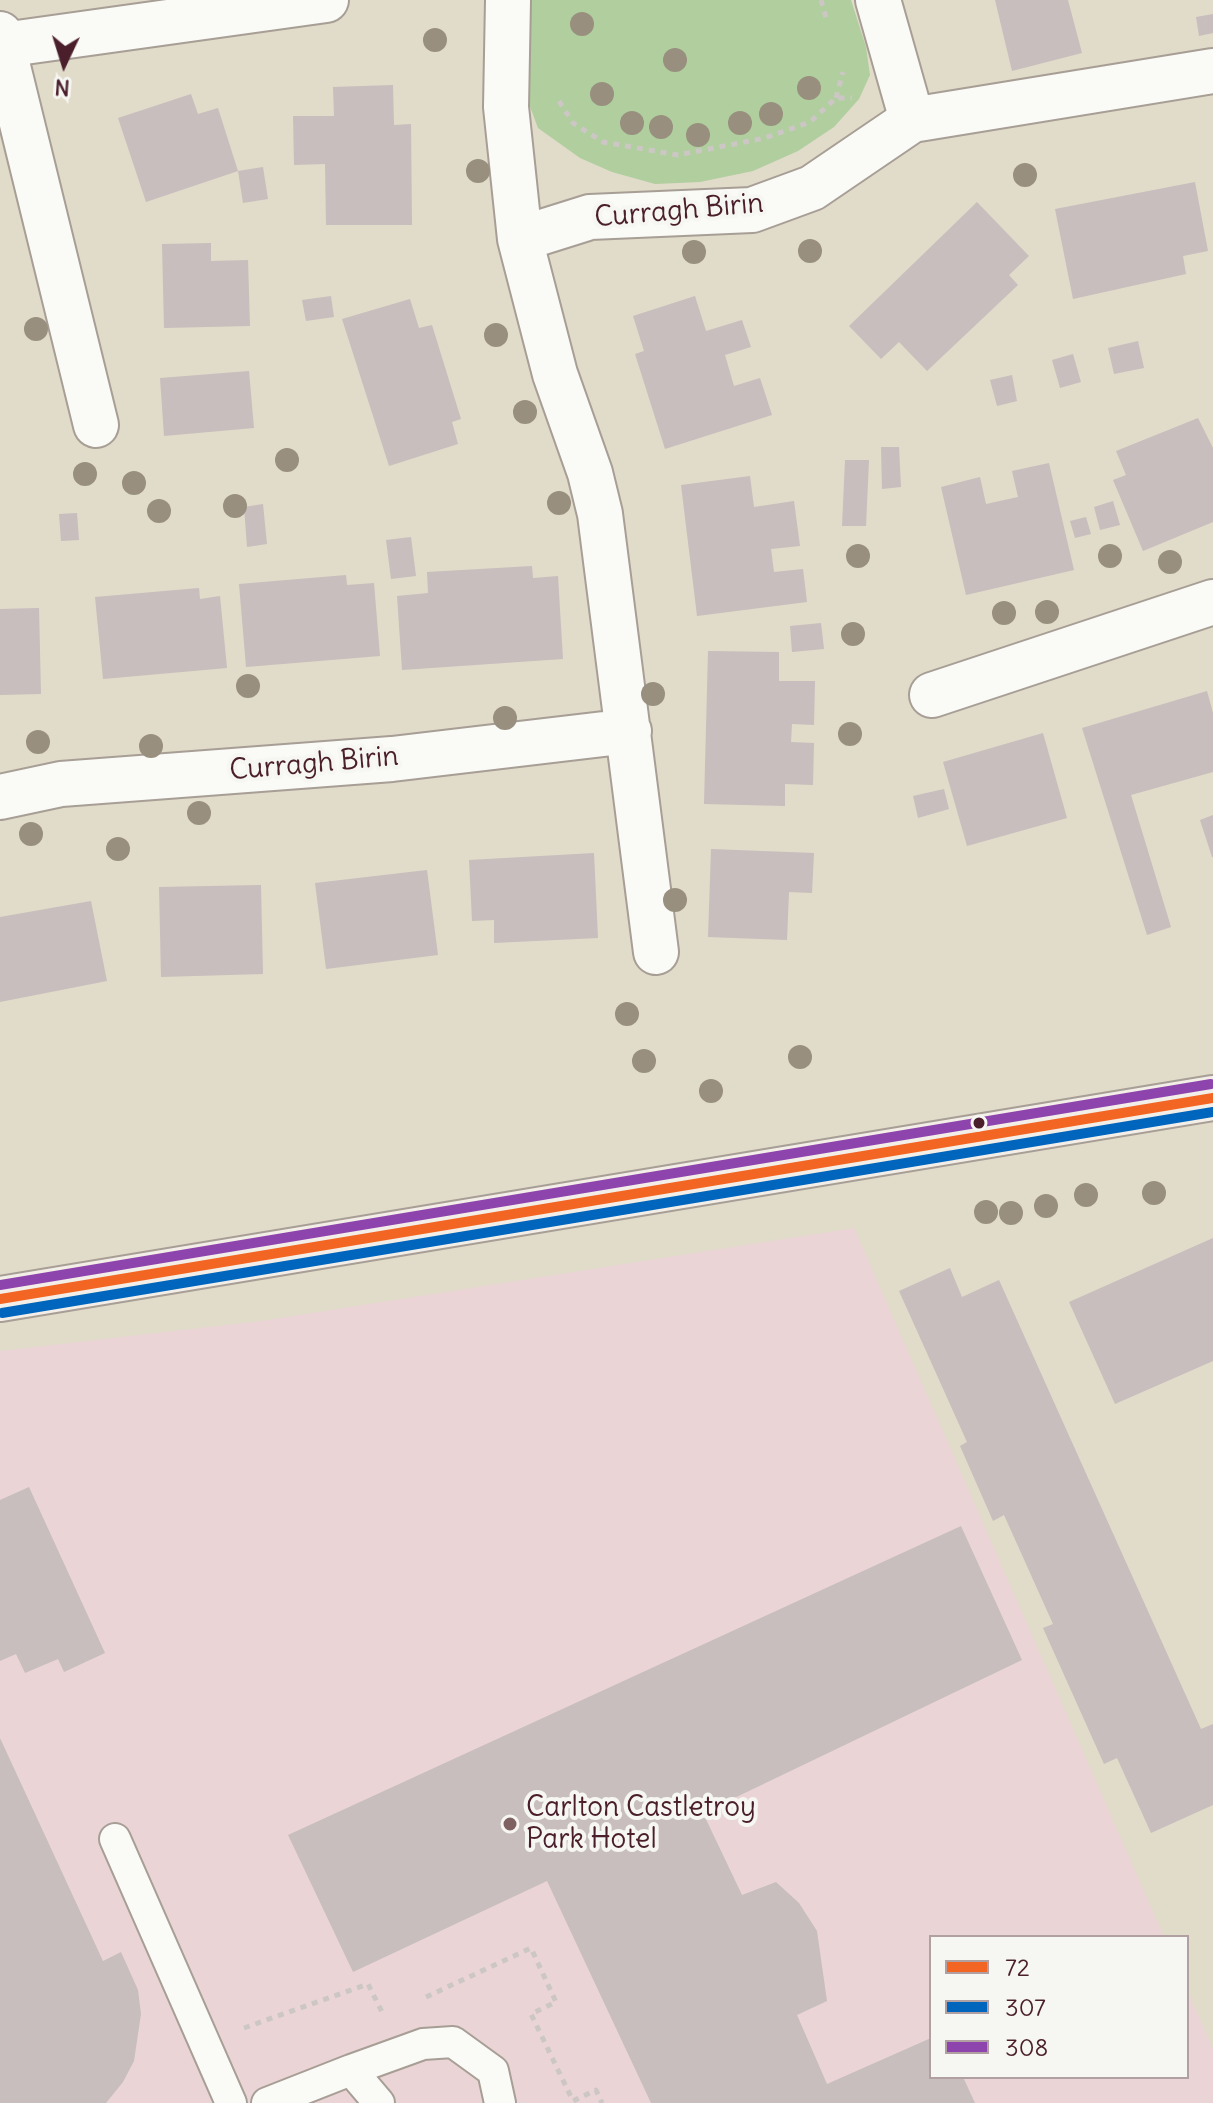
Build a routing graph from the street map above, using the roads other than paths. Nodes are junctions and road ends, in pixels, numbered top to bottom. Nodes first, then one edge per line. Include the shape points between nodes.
1 (326, 0) edge
2 (508, 0) edge
3 (878, 0) edge
4 (1, 40) edge
5 (1213, 71) edge
6 (912, 120) junction
7 (520, 239) junction
8 (96, 425) dead end
9 (1213, 602) edge
10 (932, 695) dead end
11 (629, 731) junction
12 (0, 797) edge
13 (656, 952) dead end
14 (1213, 1098) edge
15 (0, 1299) edge
16 (115, 1839) dead end
17 (351, 2070) junction
18 (231, 2103) edge
19 (267, 2103) edge
20 (379, 2103) edge
21 (500, 2103) edge

1 - 4 street
2 - 7 street via 506,107
3 - 6 street
4 - 8 street
5 - 6 street, Curragh Birin
6 - 7 street, Curragh Birin via 812,188 783,201 752,210 590,217
7 - 11 street via 555,374 598,506
9 - 10 street
11 - 12 street, Curragh Birin via 392,759 61,784
11 - 13 street
14 - 15 main road
16 - 18 lane
17 - 19 lane
17 - 20 lane
17 - 21 lane via 423,2044 453,2042 493,2071

